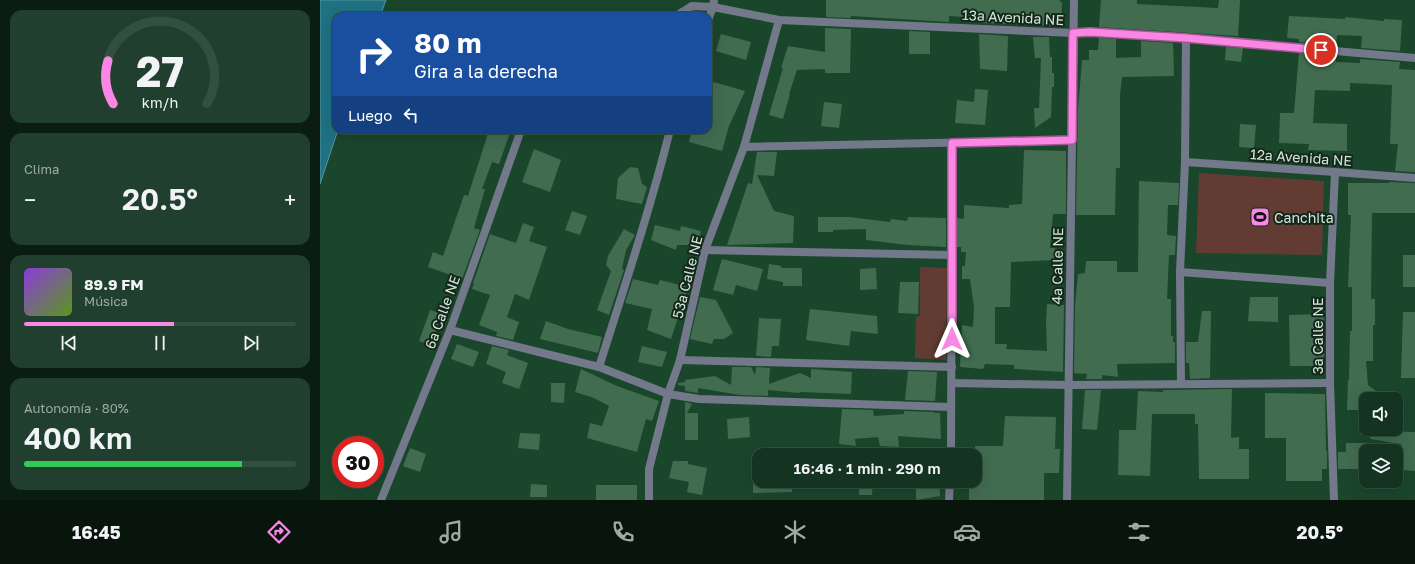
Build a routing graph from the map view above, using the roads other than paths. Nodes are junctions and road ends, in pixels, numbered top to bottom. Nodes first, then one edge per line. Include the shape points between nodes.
1 (1074, 0) edge
2 (714, 4) edge
3 (682, 12) edge
4 (779, 20) junction
5 (1073, 33) junction
6 (1186, 38) junction
7 (1415, 58) edge
8 (520, 134) edge
9 (669, 134) edge
10 (1072, 140) junction
11 (952, 143) junction
12 (744, 147) junction
13 (1185, 162) junction
14 (1335, 172) junction
15 (1415, 178) edge
16 (705, 250) junction
17 (952, 255) junction
18 (1180, 272) junction
19 (1330, 284) junction
20 (450, 330) junction
21 (680, 360) junction
22 (599, 367) junction
23 (952, 367) junction
24 (1330, 382) junction
25 (952, 383) junction
26 (1181, 383) junction
27 (1069, 385) junction
28 (668, 394) junction
29 (951, 407) junction
30 (951, 448) edge
31 (950, 488) edge
32 (648, 499) edge
33 (381, 500) edge
34 (949, 500) edge
35 (1067, 500) edge
36 (1334, 500) edge

1 - 5 street, 4a Calle NE
2 - 3 street via 692,6
2 - 4 street, 13a Avenida NE
4 - 5 street, 13a Avenida NE
4 - 12 street, 53a Calle NE
5 - 6 street, 13a Avenida NE
5 - 10 street, 4a Calle NE
6 - 7 street, 13a Avenida NE
6 - 13 street
8 - 20 street, 6a Calle NE
9 - 22 street
10 - 11 street
10 - 27 street, 4a Calle NE
11 - 12 street
11 - 17 street
12 - 16 street, 53a Calle NE
13 - 14 street, 12a Avenida NE
13 - 18 street
14 - 15 street, 12a Avenida NE
14 - 19 street, 3a Calle NE
16 - 17 street
16 - 21 street, 53a Calle NE
17 - 23 street
18 - 19 street
18 - 26 street
19 - 24 street, 3a Calle NE
20 - 22 street
20 - 33 street, 6a Calle NE
21 - 23 street
21 - 28 street, 53a Calle NE
22 - 28 street
23 - 25 street
24 - 26 street
24 - 36 street, 3a Calle NE
25 - 27 street
25 - 29 street
26 - 27 street
27 - 35 street, 4a Calle NE
28 - 29 street via 699,399
28 - 32 street, 53a Calle NE via 649,469
29 - 30 street
31 - 34 street

